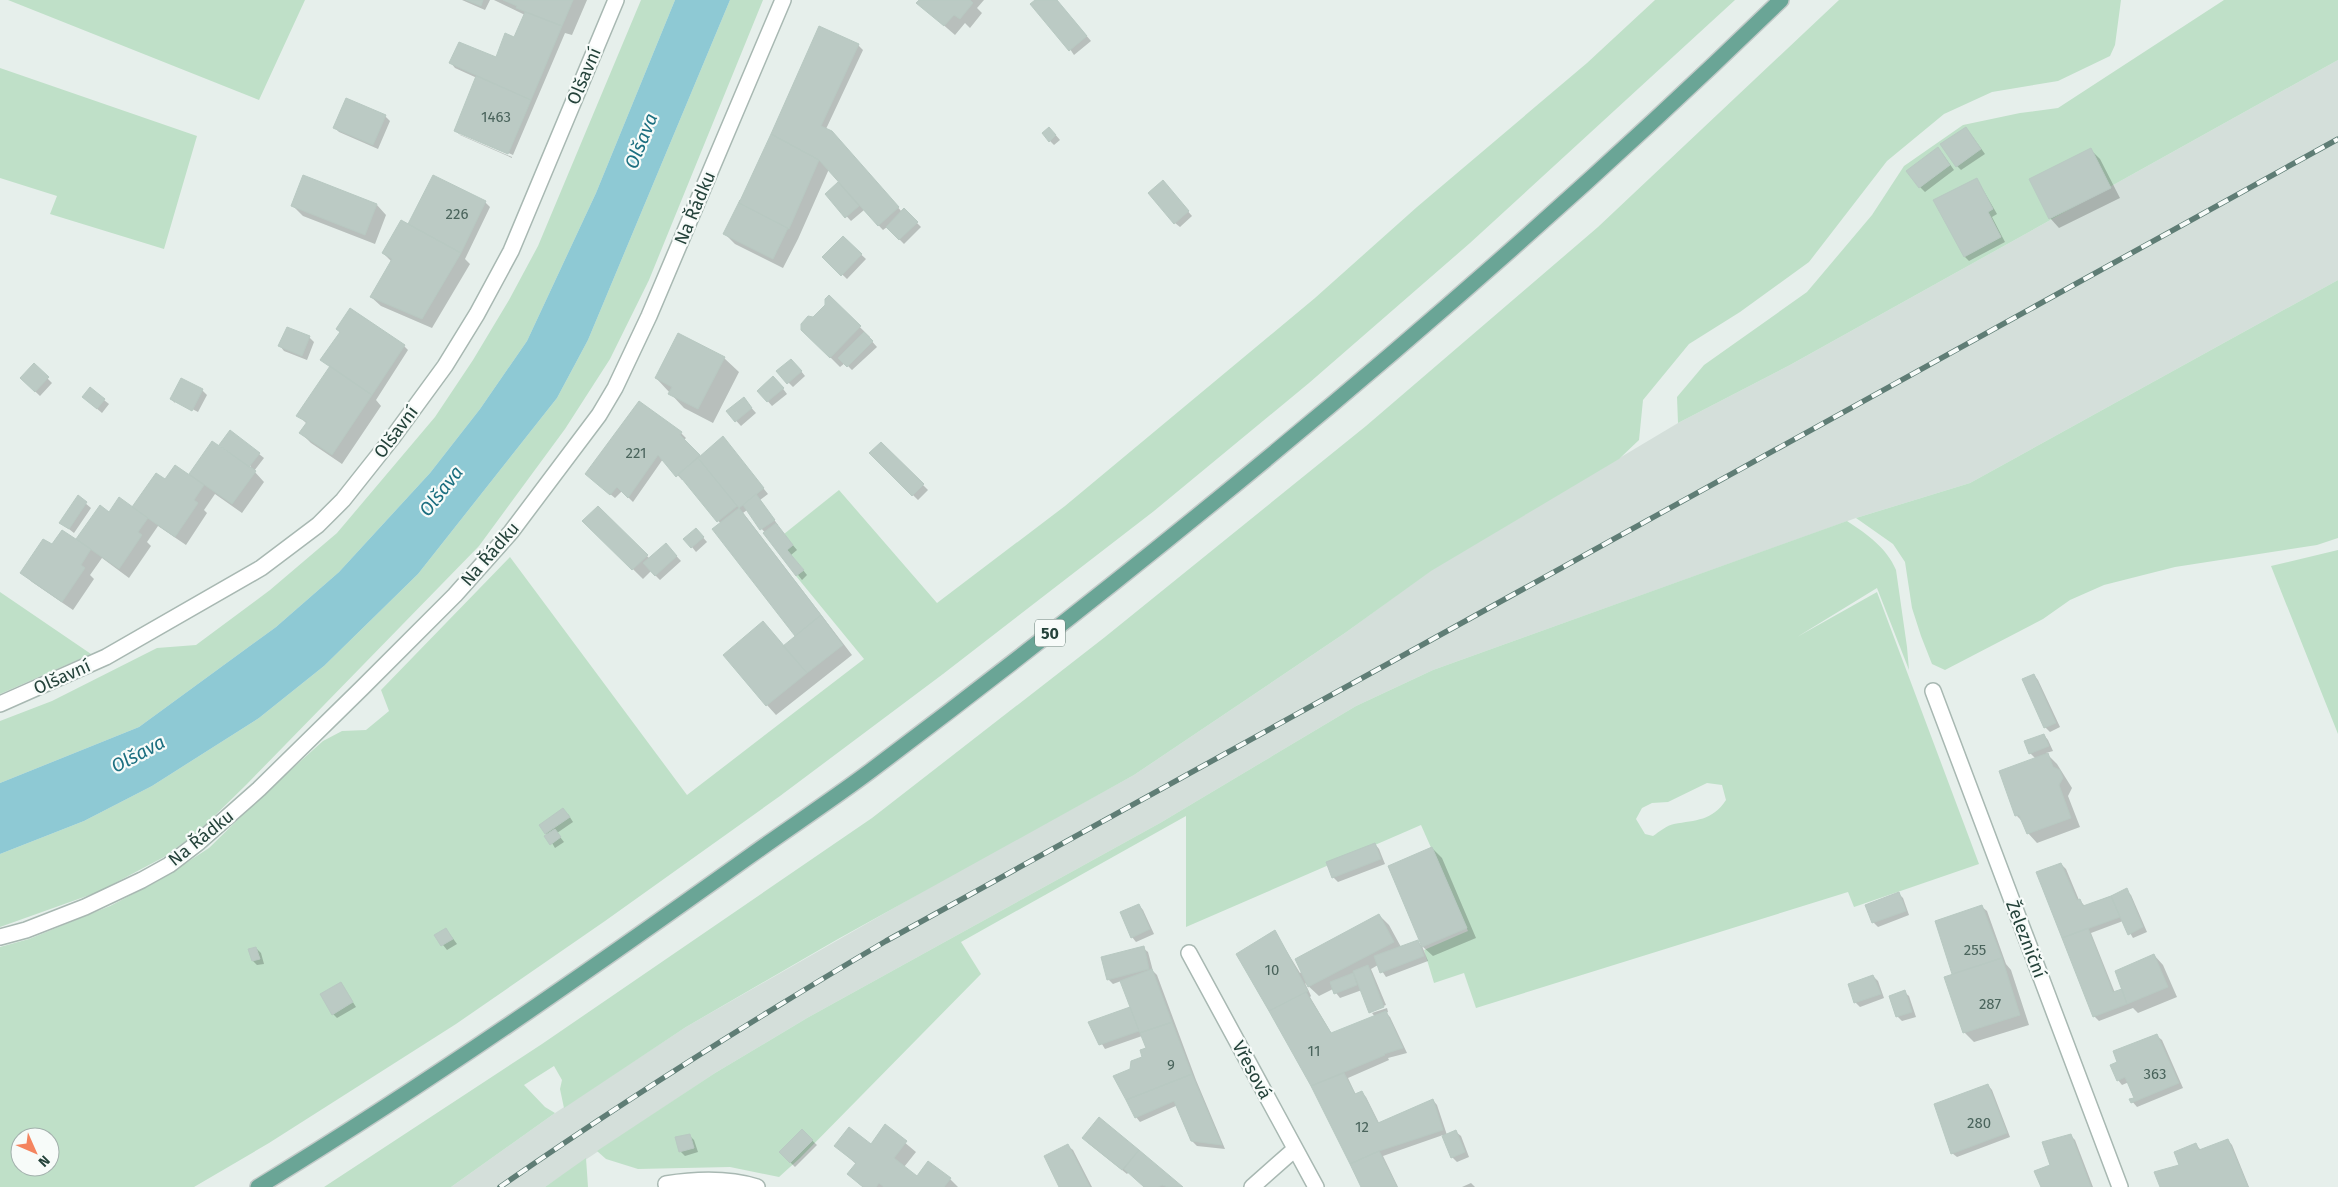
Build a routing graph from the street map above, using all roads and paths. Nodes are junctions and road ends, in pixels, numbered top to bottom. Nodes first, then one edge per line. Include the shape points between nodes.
1 (616, 0) edge
2 (783, 0) edge
3 (1781, 0) edge
4 (1934, 691) dead end
5 (0, 704) edge
6 (0, 937) edge
7 (1189, 953) dead end
8 (1294, 1149) junction
9 (666, 1184) dead end
10 (258, 1187) edge
11 (758, 1187) edge
12 (1252, 1187) edge
13 (1316, 1187) edge
14 (2120, 1187) edge

1 - 5 street, Olšavní via 511,251 478,314 445,366 343,500 318,525 261,568 106,657
2 - 6 street, Na Řádku via 649,316 615,388 599,415 511,532 455,595 355,695 259,789 199,842 142,880 85,907
3 - 10 main road, 50 via 1542,223 1312,421 1080,610 865,775 634,939 409,1091
4 - 14 street, Železniční
7 - 8 street, Vřesová
8 - 12 street
8 - 13 street, Vřesová
9 - 11 street via 714,1180

